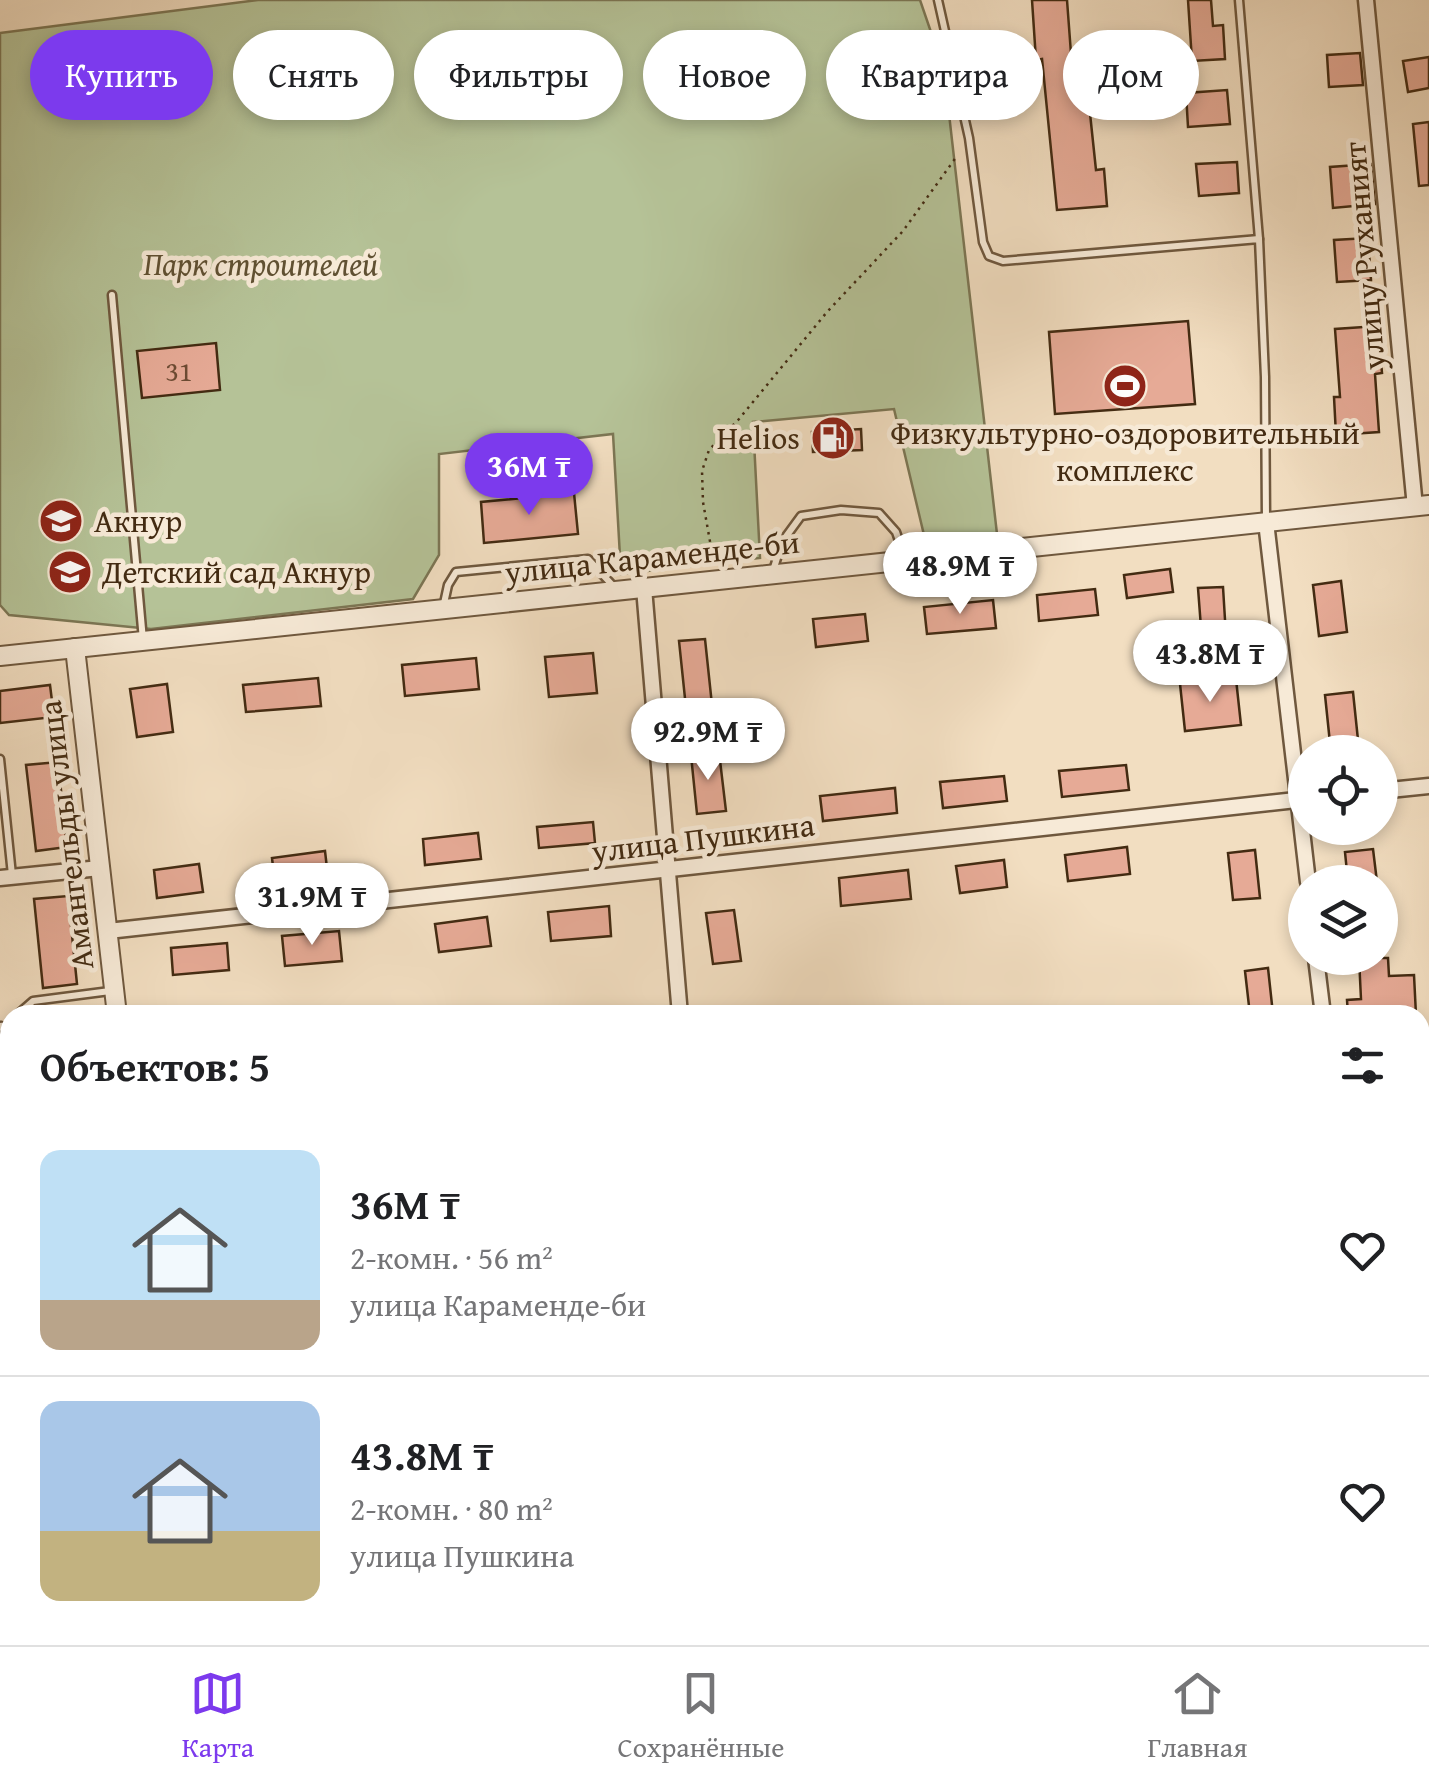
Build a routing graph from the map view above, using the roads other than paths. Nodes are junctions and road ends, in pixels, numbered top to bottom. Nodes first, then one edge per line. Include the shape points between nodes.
1 (938, 0) edge
2 (1238, 0) edge
3 (1366, 0) edge
4 (1258, 239) junction
5 (112, 295) dead end
6 (1422, 506) edge
7 (1266, 522) junction
8 (906, 560) junction
9 (771, 575) junction
10 (644, 588) junction
11 (617, 591) junction
12 (442, 610) junction
13 (143, 641) junction
14 (75, 648) junction
15 (0, 656) edge
16 (1294, 735) edge
17 (0, 759) edge
18 (1429, 786) edge
19 (1398, 789) edge
20 (1288, 802) edge
21 (100, 868) junction
22 (665, 870) junction
23 (6, 877) edge
24 (108, 931) junction
25 (1318, 975) edge
26 (114, 990) junction
27 (30, 1005) edge
28 (116, 1005) edge
29 (679, 1005) edge
30 (1322, 1005) edge

1 - 4 lane via 989,256
2 - 4 lane
3 - 6 street, улицу Руханият
4 - 7 lane
5 - 13 lane
6 - 7 street, улица Караменде-би
7 - 8 street, улица Караменде-би
7 - 16 street
8 - 9 street, улица Караменде-би
8 - 9 lane via 880,513 841,510 800,516
9 - 10 street, улица Караменде-би
10 - 11 street, улица Караменде-би
10 - 22 street
11 - 12 street, улица Караменде-би
11 - 12 lane via 588,559 456,572
12 - 13 street, улица Караменде-би
13 - 14 street, улица Караменде-би
14 - 15 street, улица Караменде-би
14 - 21 street, Амангельды улица
17 - 23 lane
18 - 19 street
20 - 22 street, улица Пушкина
21 - 23 street
21 - 24 street, Амангельды улица
22 - 24 street, улица Пушкина
22 - 29 street
24 - 26 street, Амангельды улица
25 - 30 street
26 - 27 lane
26 - 28 street, Амангельды улица

